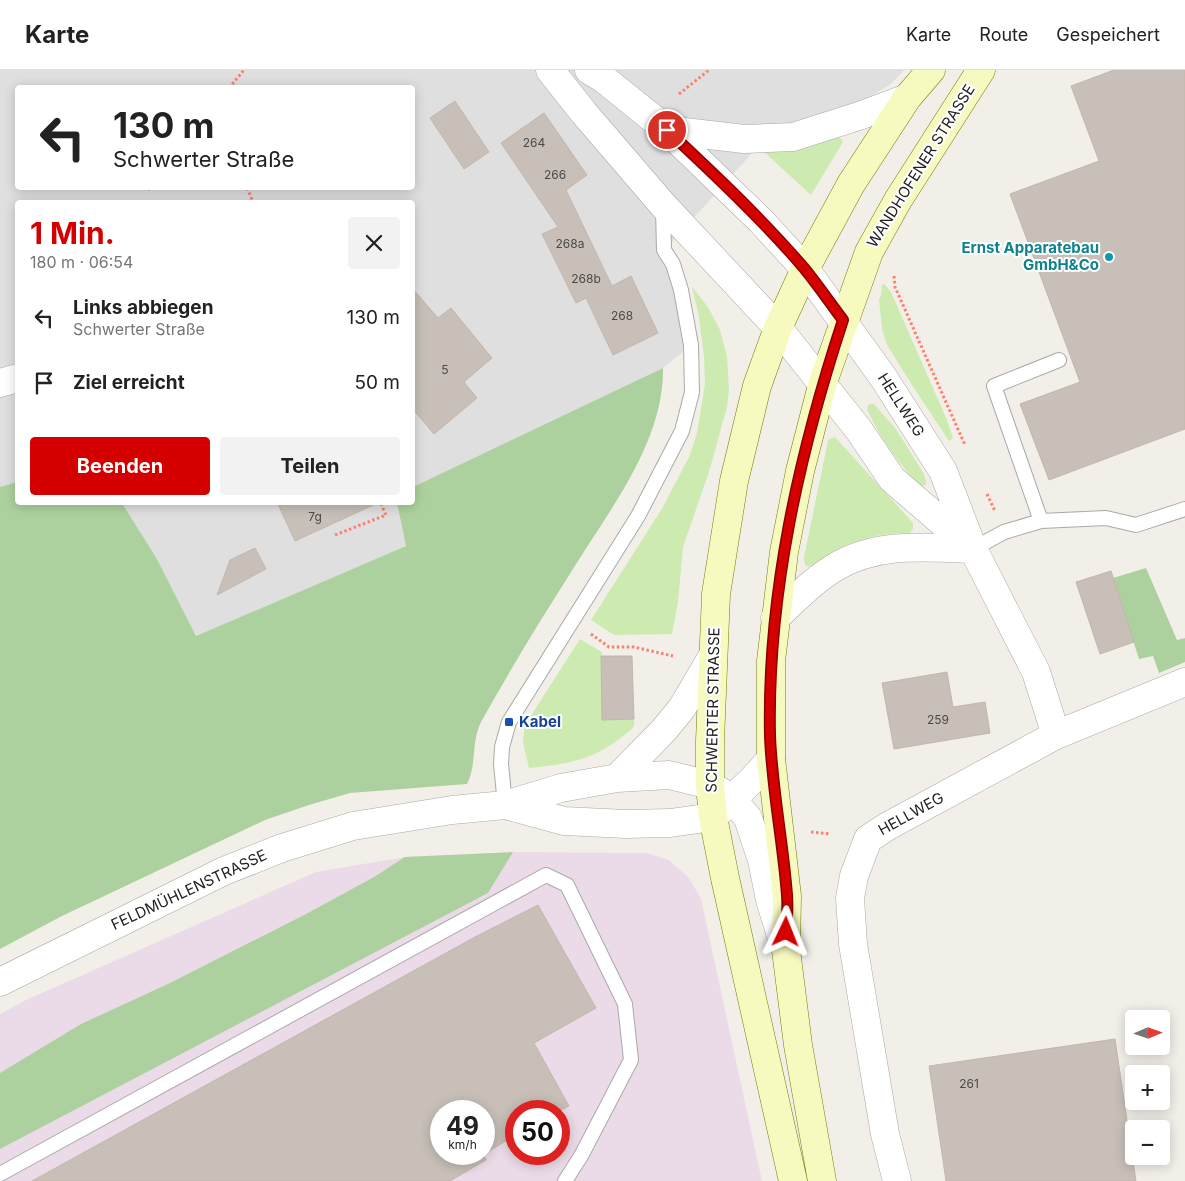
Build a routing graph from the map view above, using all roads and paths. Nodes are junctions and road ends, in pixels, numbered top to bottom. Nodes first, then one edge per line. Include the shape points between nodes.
1 (244, 70) edge
2 (550, 70) edge
3 (589, 70) edge
4 (709, 70) edge
5 (931, 70) edge
6 (981, 70) edge
7 (232, 85) edge
8 (679, 94) dead end
9 (907, 98) junction
10 (667, 130) junction
11 (663, 205) junction
12 (893, 268) dead end
13 (805, 269) junction
14 (843, 320) junction
15 (778, 328) junction
16 (1059, 360) dead end
17 (15, 379) edge
18 (823, 382) junction
19 (0, 383) edge
20 (966, 447) dead end
21 (985, 490) dead end
22 (381, 505) edge
23 (1185, 509) edge
24 (1041, 522) junction
25 (1004, 532) junction
26 (335, 535) dead end
27 (973, 549) junction
28 (775, 618) junction
29 (585, 629) dead end
30 (673, 656) dead end
31 (712, 657) junction
32 (1185, 682) edge
33 (1056, 735) junction
34 (772, 759) junction
35 (616, 778) junction
36 (719, 800) junction
37 (505, 805) junction
38 (804, 832) dead end
39 (832, 834) dead end
40 (786, 950) junction
41 (0, 982) edge
42 (0, 1174) edge
43 (566, 1181) edge
44 (793, 1181) edge
45 (822, 1181) edge
46 (897, 1181) edge

1 - 7 path
2 - 11 street
3 - 10 street
4 - 8 path
5 - 9 main road
6 - 14 main road, WANDHOFENER STRASSE via 868,252
9 - 10 street via 793,137 744,139
9 - 13 main road via 851,184
10 - 13 street via 718,177
11 - 15 street
11 - 37 lane via 664,250 674,264 691,345 692,392 682,431 638,516 509,722 501,764
12 - 20 path via 895,287
13 - 14 street
13 - 15 main road
14 - 18 main road
14 - 27 street, HELLWEG via 884,377 943,471
15 - 18 street
15 - 31 main road, SCHWERTER STRASSE via 757,386 734,481 716,594
16 - 24 lane via 994,386
17 - 19 street
18 - 27 street, HELLWEG via 892,480
18 - 28 main road via 800,471
21 - 25 path
22 - 26 path via 386,515
23 - 24 lane via 1136,525 1106,518
24 - 25 lane
25 - 27 lane
27 - 28 street via 895,548 871,551 833,568
27 - 33 street, HELLWEG via 1036,672
28 - 34 main road via 771,662
29 - 30 path via 609,646 634,647
31 - 35 street via 682,708
31 - 36 main road, SCHWERTER STRASSE
32 - 33 street
33 - 46 street, HELLWEG via 888,826 868,840 854,876 850,898 853,944
34 - 36 street
34 - 40 main road via 787,896
35 - 36 street, FELDMÜHLENSTRASSE via 669,775
35 - 37 street, FELDMÜHLENSTRASSE via 561,788
36 - 37 street, FELDMÜHLENSTRASSE via 670,824 564,821
36 - 40 street via 748,818
36 - 44 main road, SCHWERTER STRASSE via 725,878
37 - 41 street, FELDMÜHLENSTRASSE via 353,826 282,848 224,871
38 - 39 path
40 - 45 main road via 798,1044
42 - 43 lane via 546,875 567,884 625,1004 631,1060

